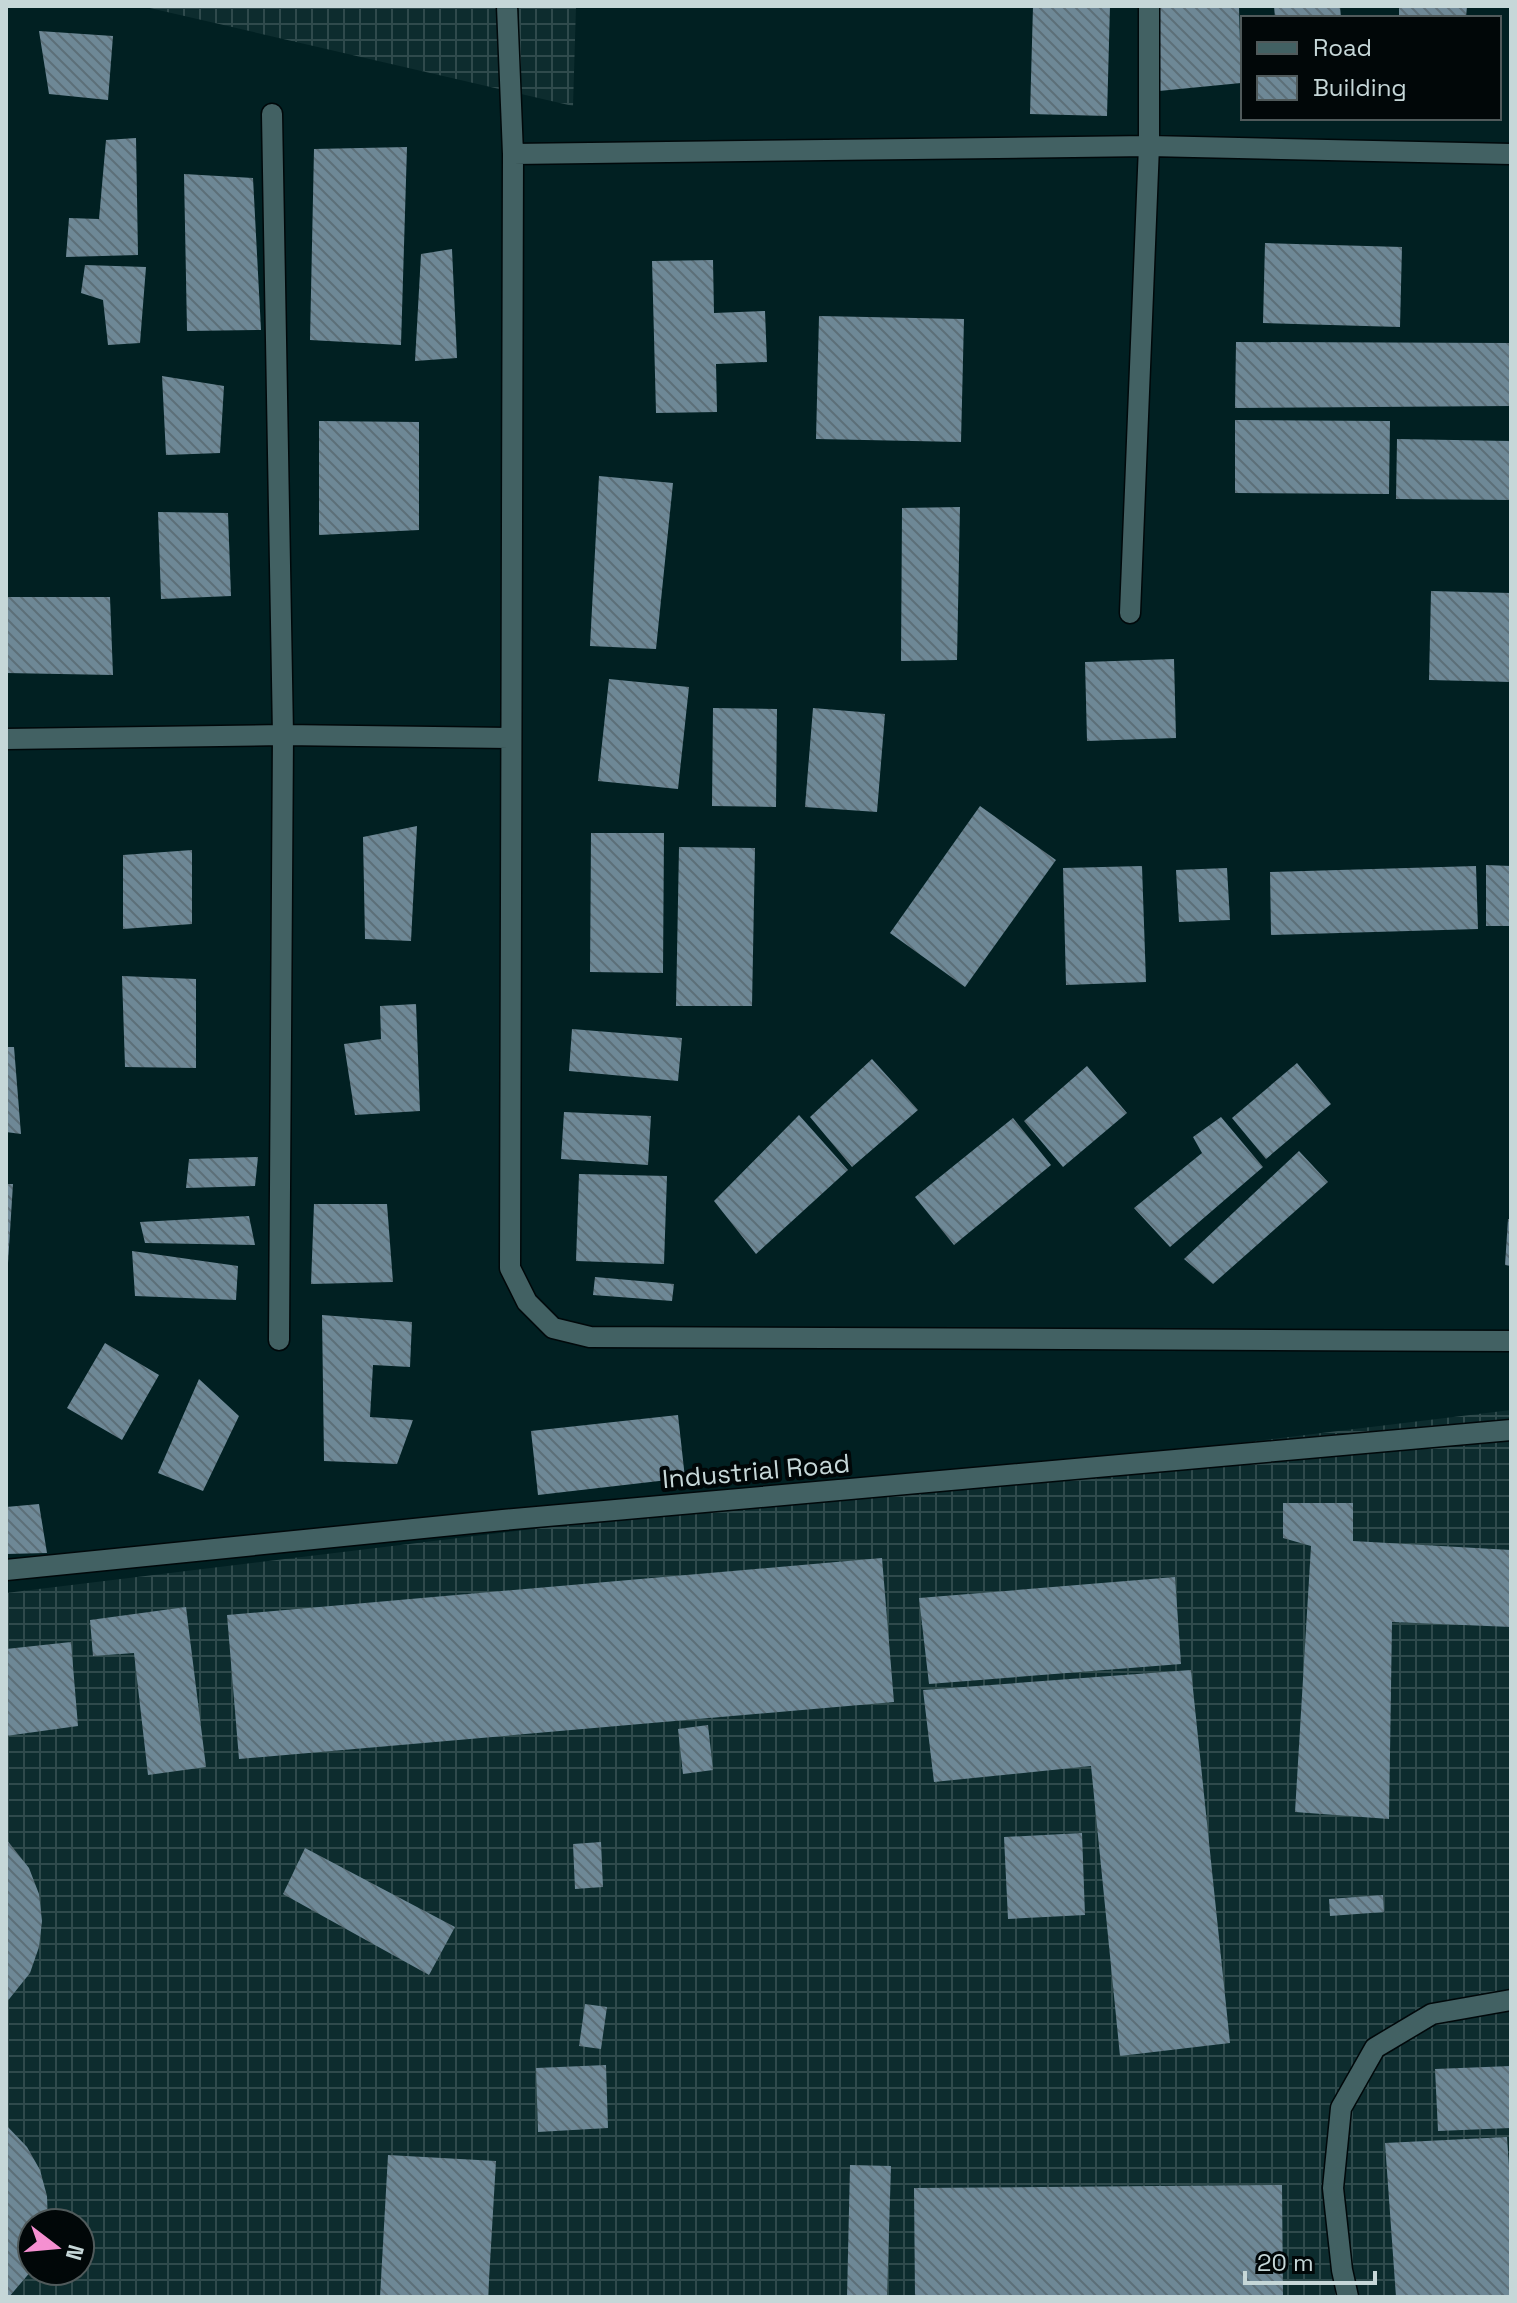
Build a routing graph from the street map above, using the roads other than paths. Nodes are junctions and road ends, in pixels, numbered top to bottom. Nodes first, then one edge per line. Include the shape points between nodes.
1 (507, 6) edge
2 (1149, 6) edge
3 (272, 114) dead end
4 (1149, 146) junction
5 (513, 154) junction
6 (1511, 154) edge
7 (1130, 613) dead end
8 (283, 735) junction
9 (509, 738) junction
10 (6, 739) edge
11 (279, 1340) dead end
12 (1511, 1341) edge
13 (1511, 1430) edge
14 (6, 1570) edge
15 (1511, 2000) edge
16 (1348, 2297) edge

1 - 5 street
2 - 4 street
3 - 8 street
4 - 5 street
4 - 6 street
4 - 7 street
5 - 9 street
8 - 9 street
8 - 10 street
8 - 11 street
9 - 12 street via 510,1268 527,1302 553,1328 590,1337
13 - 14 street, Industrial Road
15 - 16 street via 1432,2014 1375,2048 1341,2108 1333,2188

